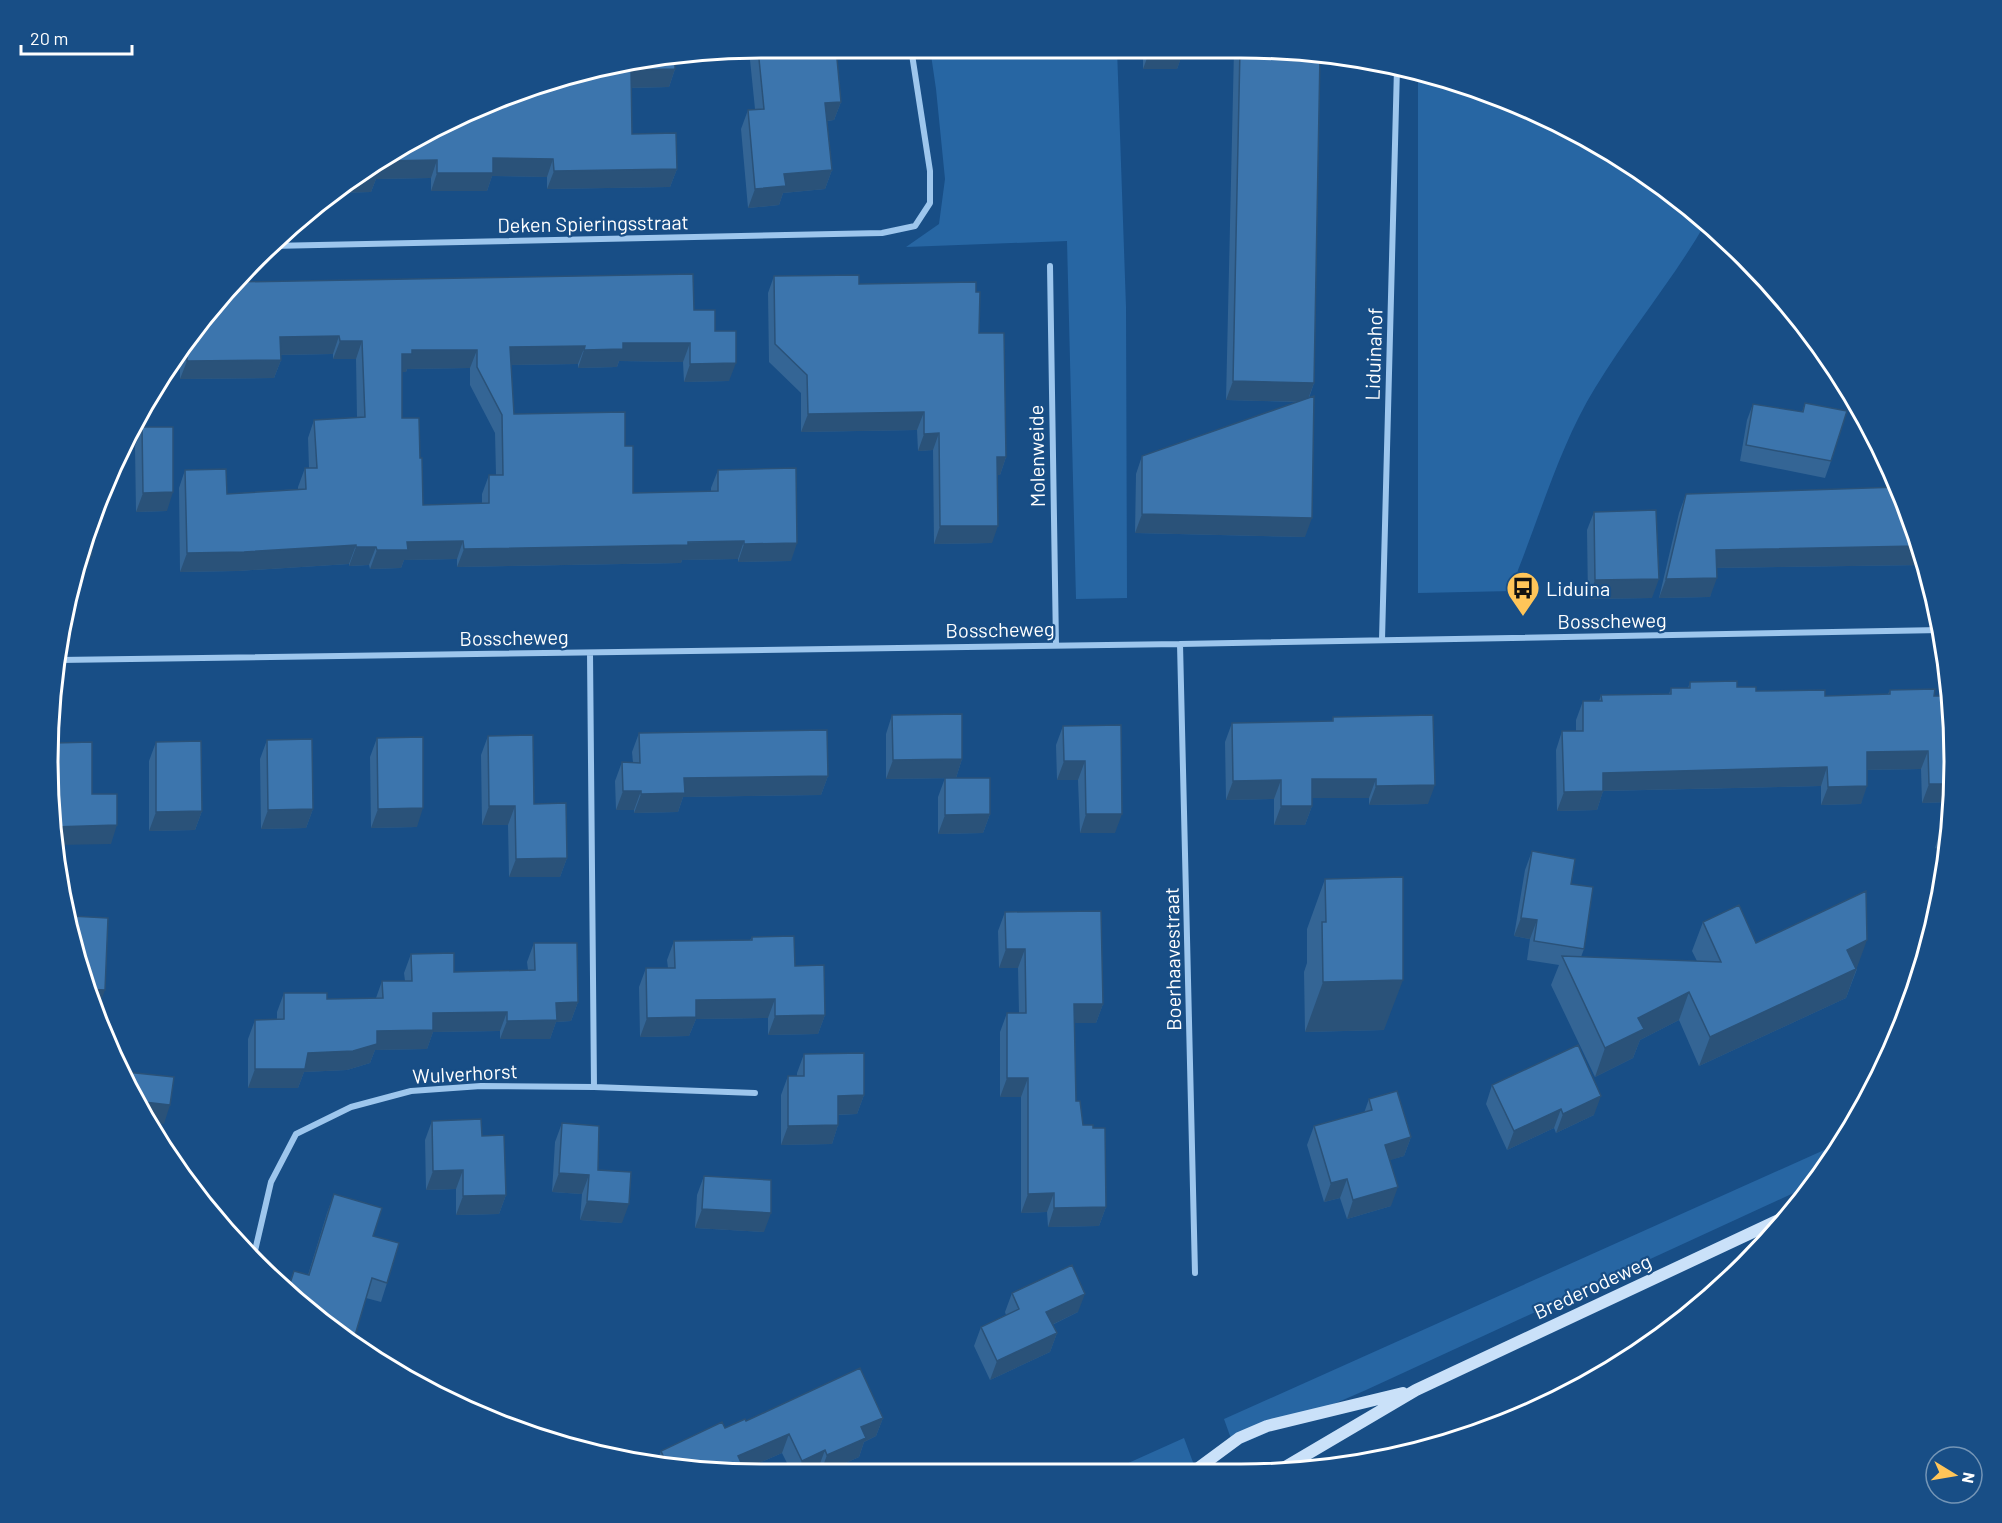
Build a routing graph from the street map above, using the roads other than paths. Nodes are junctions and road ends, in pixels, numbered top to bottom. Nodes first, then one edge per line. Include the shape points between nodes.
1 (913, 59) edge
2 (1397, 76) edge
3 (284, 246) edge
4 (1050, 266) dead end
5 (1931, 630) edge
6 (1382, 640) junction
7 (1180, 644) junction
8 (1056, 645) junction
9 (590, 653) junction
10 (67, 660) edge
11 (594, 1087) junction
12 (755, 1093) dead end
13 (1770, 1224) edge
14 (255, 1249) edge
15 (1195, 1273) dead end
16 (1416, 1390) junction
17 (1294, 1462) edge
18 (1204, 1464) edge

1 - 3 street, Deken Spieringsstraat via 930,171 930,203 915,226 882,233
2 - 6 street, Liduinahof
4 - 8 street, Molenweide
5 - 6 street, Bosscheweg
6 - 7 street, Bosscheweg
7 - 8 street, Bosscheweg
7 - 15 street, Boerhaavestraat
8 - 9 street, Bosscheweg
9 - 10 street, Bosscheweg
9 - 11 street
11 - 12 street, Wulverhorst
11 - 14 street, Wulverhorst via 481,1086 411,1091 351,1107 296,1134 271,1182
13 - 16 main road, Brederodeweg
16 - 17 main road, Brederodeweg
16 - 18 main road, Brederodeweg via 1267,1426 1239,1438

